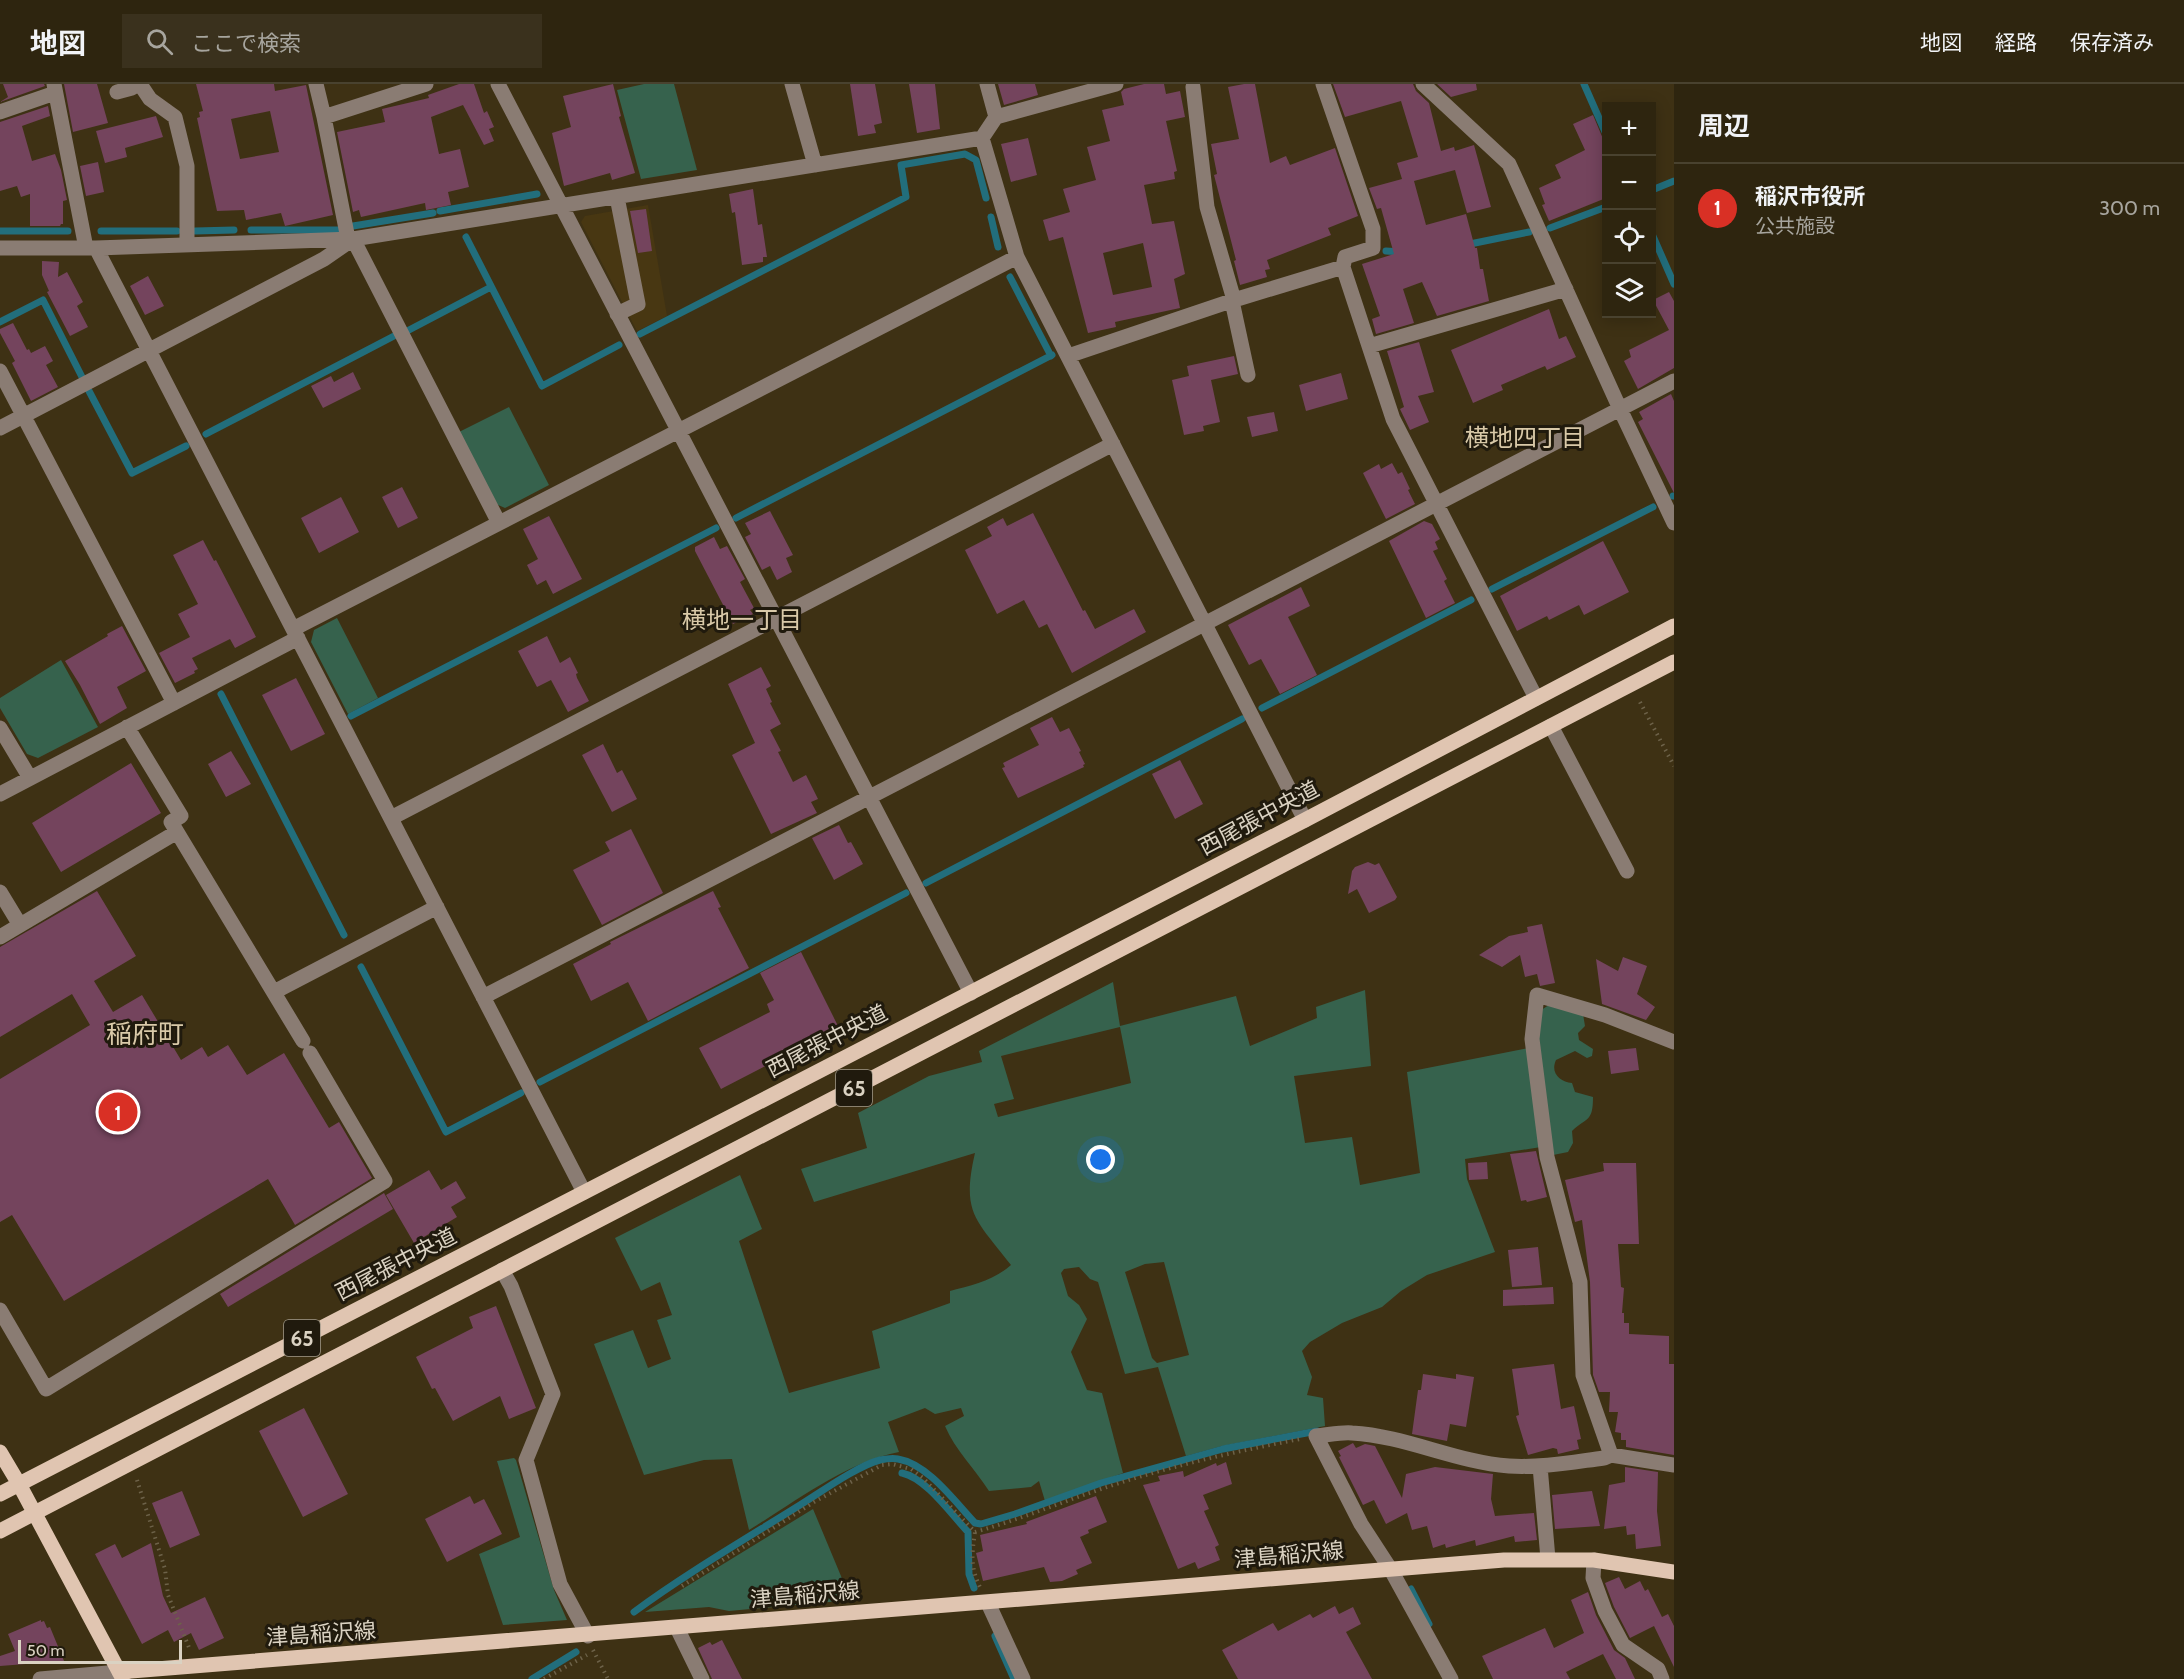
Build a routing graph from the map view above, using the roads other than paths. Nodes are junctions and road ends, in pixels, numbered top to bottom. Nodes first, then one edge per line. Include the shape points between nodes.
1 (138, 84) edge
2 (316, 84) edge
3 (426, 84) edge
4 (498, 84) edge
5 (792, 84) edge
6 (987, 84) edge
7 (1116, 84) edge
8 (1323, 84) edge
9 (1423, 84) edge
10 (1196, 85) edge
11 (54, 88) edge
12 (117, 92) dead end
13 (0, 112) edge
14 (324, 117) junction
15 (996, 117) junction
16 (982, 138) junction
17 (815, 165) junction
18 (617, 197) junction
19 (562, 206) junction
20 (351, 239) junction
21 (188, 245) junction
22 (0, 248) edge
23 (91, 248) junction
24 (1017, 256) junction
25 (1343, 267) junction
26 (1566, 289) junction
27 (1233, 301) junction
28 (617, 314) junction
29 (1369, 346) junction
30 (150, 351) junction
31 (1068, 356) junction
32 (0, 371) edge
33 (1248, 375) dead end
34 (1674, 381) edge
35 (1620, 409) junction
36 (24, 416) junction
37 (0, 428) edge
38 (678, 431) junction
39 (1113, 444) junction
40 (1437, 504) junction
41 (499, 523) junction
42 (1674, 523) edge
43 (776, 619) junction
44 (1205, 624) junction
45 (1674, 626) edge
46 (295, 633) junction
47 (1674, 662) edge
48 (1536, 698) junction
49 (174, 703) junction
50 (1551, 726) junction
51 (0, 728) edge
52 (127, 728) junction
53 (30, 778) junction
54 (0, 794) edge
55 (869, 797) junction
56 (391, 818) junction
57 (1305, 820) junction
58 (177, 832) junction
59 (1627, 871) dead end
60 (0, 892) edge
61 (437, 907) junction
62 (20, 925) junction
63 (0, 937) edge
64 (274, 992) junction
65 (971, 993) junction
66 (483, 996) junction
67 (1674, 1042) edge
68 (584, 1192) junction
69 (502, 1270) junction
70 (0, 1310) edge
71 (0, 1452) edge
72 (1611, 1455) junction
73 (1674, 1465) edge
74 (1540, 1466) junction
75 (19, 1484) junction
76 (0, 1494) edge
77 (33, 1513) junction
78 (0, 1531) edge
79 (1548, 1559) junction
80 (1594, 1560) junction
81 (1391, 1570) junction
82 (1674, 1572) edge
83 (988, 1603) junction
84 (676, 1628) junction
85 (588, 1636) junction
86 (121, 1676) edge
87 (40, 1679) edge
88 (702, 1679) edge
89 (1023, 1679) edge
90 (1451, 1679) edge
91 (1662, 1679) edge

1 - 12 street
1 - 21 street via 150,99 175,117 187,166
2 - 14 street
3 - 14 street
4 - 19 street
5 - 17 street
6 - 15 street
7 - 15 street
8 - 25 street via 1374,229 1373,248 1345,256
9 - 26 street via 1509,164
10 - 27 street via 1208,207
11 - 13 street
11 - 23 street
14 - 20 street
15 - 16 street
16 - 17 street
16 - 24 street
17 - 18 street
18 - 19 street
18 - 28 street via 638,304
19 - 20 street
19 - 28 street
20 - 21 street
20 - 30 street via 324,259
20 - 41 street
21 - 23 street
22 - 23 street
23 - 30 street
24 - 31 street
24 - 38 street
25 - 27 street
25 - 29 street
26 - 29 street
26 - 35 street
27 - 31 street
27 - 33 street
28 - 38 street
29 - 40 street via 1393,419
30 - 36 street
30 - 46 street
31 - 39 street
32 - 36 street
34 - 35 street
35 - 40 street
35 - 42 street
36 - 37 street
36 - 49 street
38 - 41 street
38 - 43 street
39 - 43 street
39 - 44 street
40 - 44 street
40 - 48 street
41 - 46 street
43 - 55 street
43 - 56 street
44 - 55 street
44 - 57 street
45 - 48 main road, 西尾張中央道 / 65
46 - 49 street
46 - 56 street
47 - 50 main road, 65
48 - 57 main road, 西尾張中央道 / 65
49 - 52 street
50 - 59 street
50 - 69 main road, 65
51 - 53 street
52 - 53 street
52 - 58 street via 181,816 171,822
53 - 54 street
55 - 65 street
55 - 66 street
56 - 61 street
57 - 65 main road, 西尾張中央道 / 65
58 - 62 street
58 - 64 street
60 - 62 street
61 - 64 street
61 - 66 street
62 - 63 street
64 - 70 street via 385,1181 46,1389
65 - 68 main road, 西尾張中央道 / 65
66 - 68 street
67 - 72 street via 1605,1015 1537,996 1532,1039 1547,1157 1580,1282 1583,1375
68 - 75 main road, 西尾張中央道 / 65
69 - 77 main road, 65
69 - 85 street via 553,1394 526,1460 560,1584
71 - 75 main road
72 - 73 street
72 - 74 street
74 - 79 street
74 - 81 street via 1508,1466 1467,1459 1389,1437 1350,1432 1316,1436 1361,1524
75 - 76 main road, 西尾張中央道
75 - 77 main road
77 - 78 main road
77 - 86 main road
79 - 80 main road, 津島稲沢線
79 - 81 main road, 津島稲沢線
80 - 82 main road, 津島稲沢線
80 - 91 street via 1593,1578 1623,1645 1658,1669
81 - 83 main road, 津島稲沢線
81 - 90 street
83 - 84 main road, 津島稲沢線
83 - 89 street
84 - 85 main road, 津島稲沢線
84 - 88 street
85 - 86 main road, 津島稲沢線 via 197,1666
86 - 87 street

